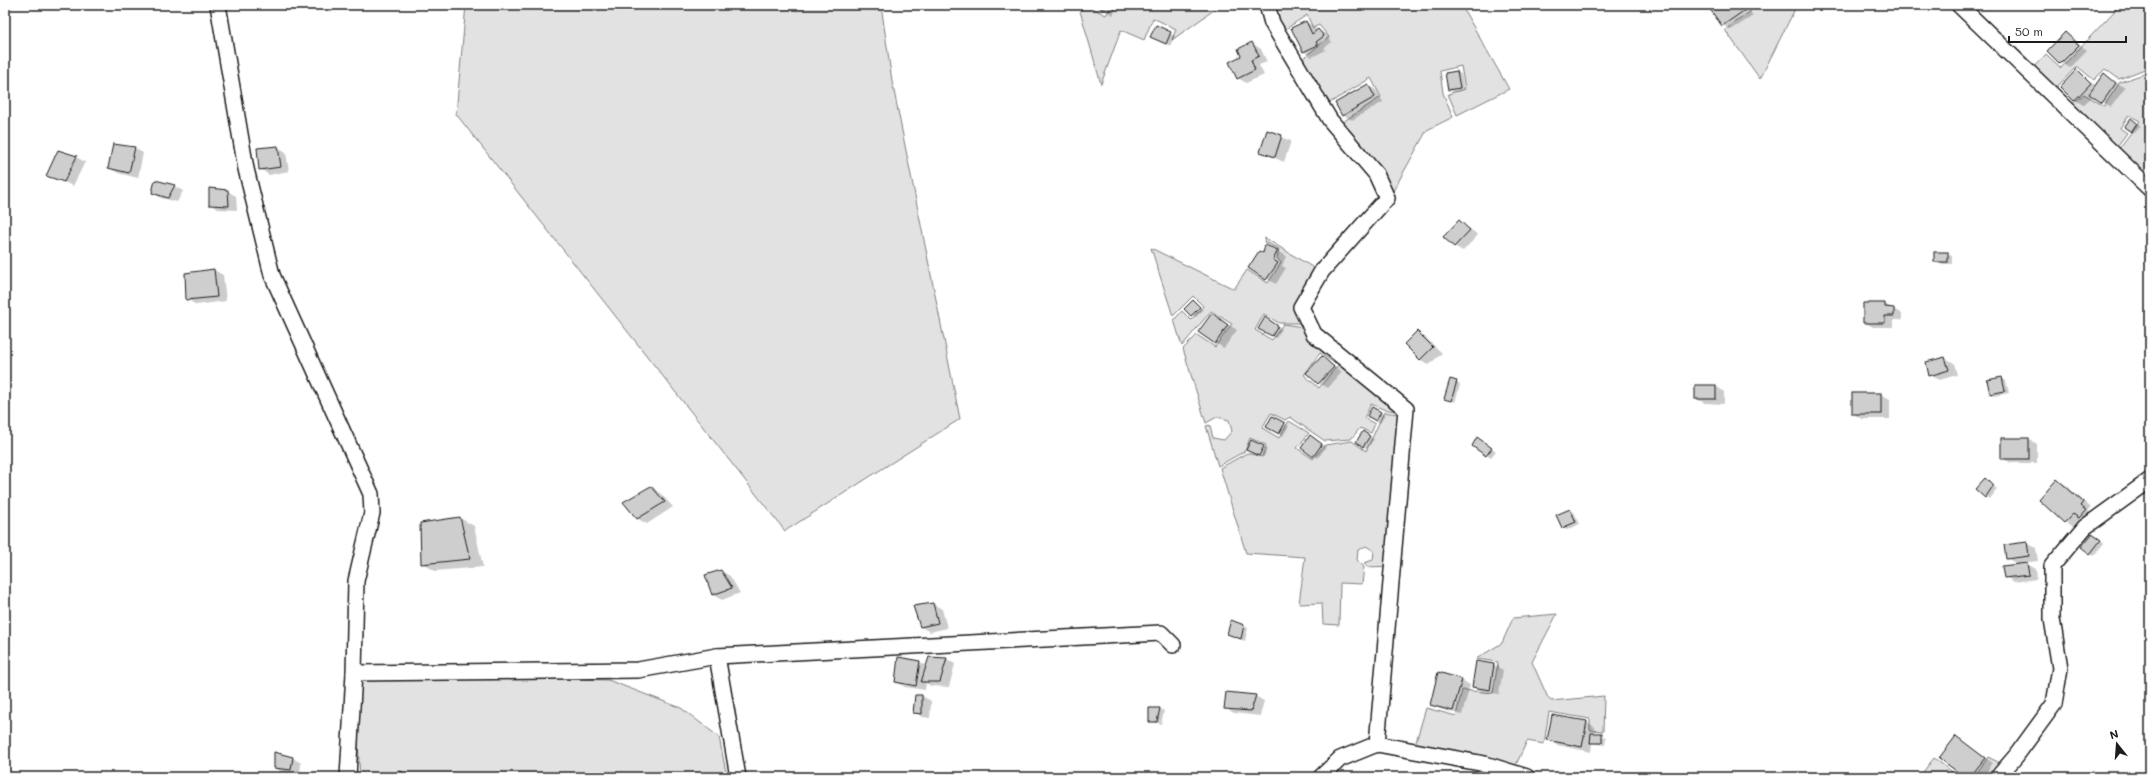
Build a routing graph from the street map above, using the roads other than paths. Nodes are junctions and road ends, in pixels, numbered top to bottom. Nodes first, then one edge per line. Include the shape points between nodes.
1 (218, 5) edge
2 (1267, 5) edge
3 (1959, 5) edge
4 (2150, 189) edge
5 (2150, 480) edge
6 (1173, 645) dead end
7 (717, 656) junction
8 (354, 673) junction
9 (1376, 744) junction
10 (348, 777) edge
11 (738, 777) edge
12 (1321, 777) edge
13 (1528, 777) edge
14 (1998, 777) edge

1 - 8 street via 246,169 272,275 371,494 372,512 356,581
2 - 9 street via 1272,23 1330,120 1376,174 1387,198 1322,271 1301,307 1314,334 1406,409
3 - 4 street
5 - 14 street via 2085,527 2052,566 2052,619 2060,668 2054,704
6 - 7 street via 1160,633
7 - 8 street via 638,670
7 - 11 street
8 - 10 street
9 - 12 street via 1340,759
9 - 13 street via 1485,764

